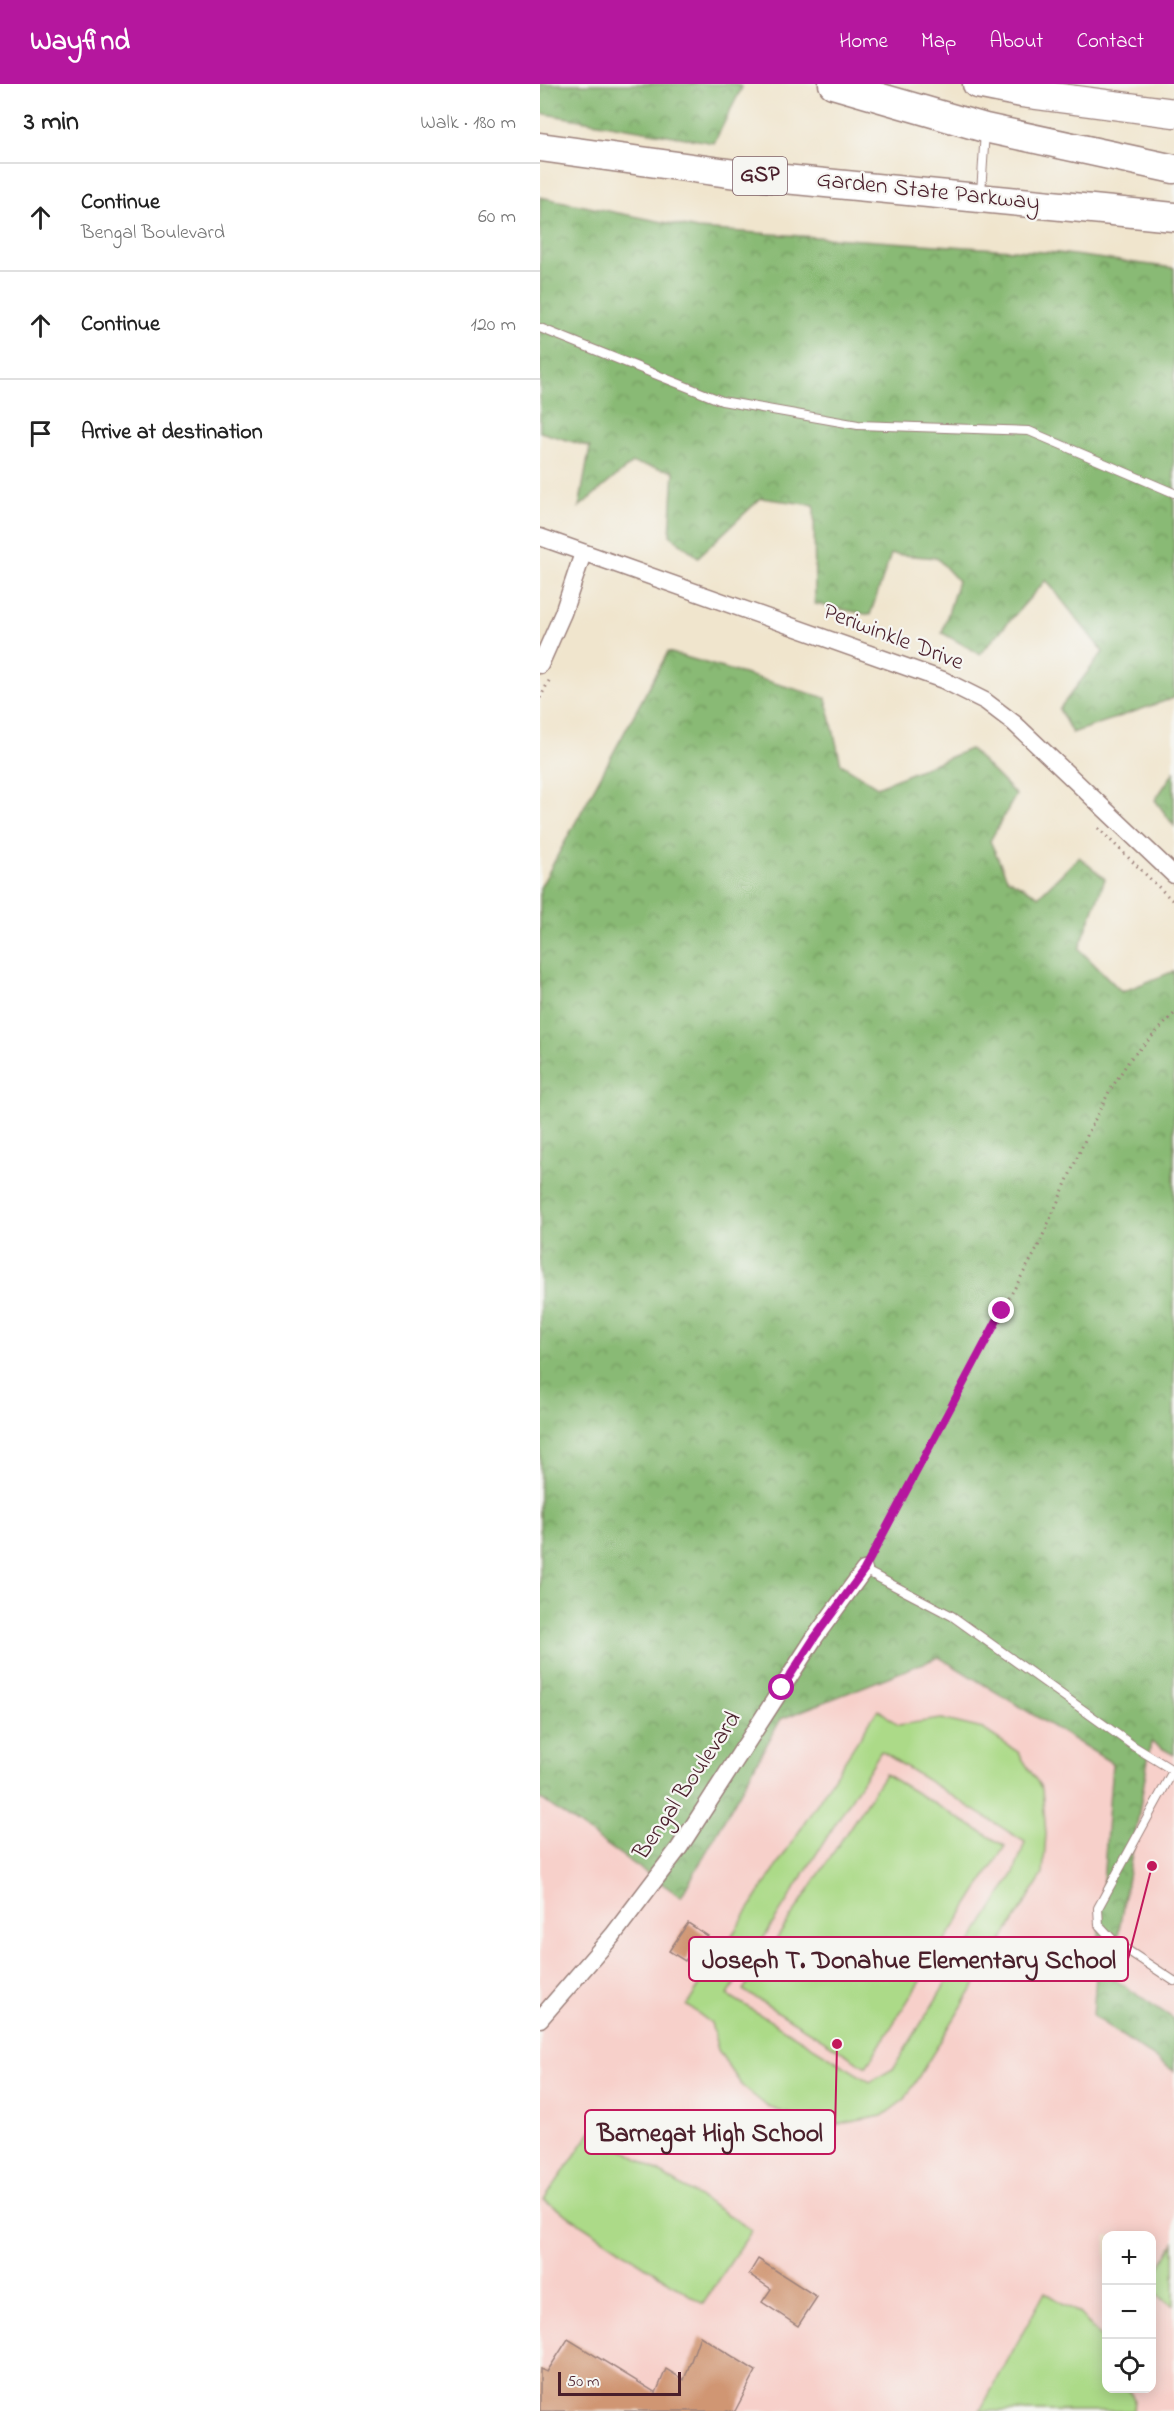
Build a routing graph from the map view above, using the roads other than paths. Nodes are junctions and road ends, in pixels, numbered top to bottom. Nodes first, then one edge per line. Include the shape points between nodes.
1 (833, 84) edge
2 (976, 84) edge
3 (1174, 113) edge
4 (985, 128) junction
5 (540, 147) edge
6 (1174, 169) edge
7 (981, 197) junction
8 (1174, 217) edge
9 (540, 328) edge
10 (1174, 493) edge
11 (540, 537) edge
12 (583, 553) junction
13 (547, 668) edge
14 (1174, 875) edge
15 (864, 1570) joint
16 (1173, 1771) edge
17 (1174, 1981) edge
18 (540, 2019) edge

1 - 4 highway
2 - 3 highway
4 - 6 highway
4 - 7 lane
5 - 7 highway, Garden State Parkway / GSP via 743,174
7 - 8 highway, Garden State Parkway / GSP
9 - 10 lane via 722,400 858,425 1029,431
11 - 12 street, Periwinkle Drive
12 - 13 street
12 - 14 street, Periwinkle Drive via 876,654 985,701 1014,723
15 - 16 lane via 952,1616
15 - 18 street, Bengal Boulevard via 815,1637 679,1848 613,1935
16 - 17 lane via 1098,1908 1099,1924 1115,1942

